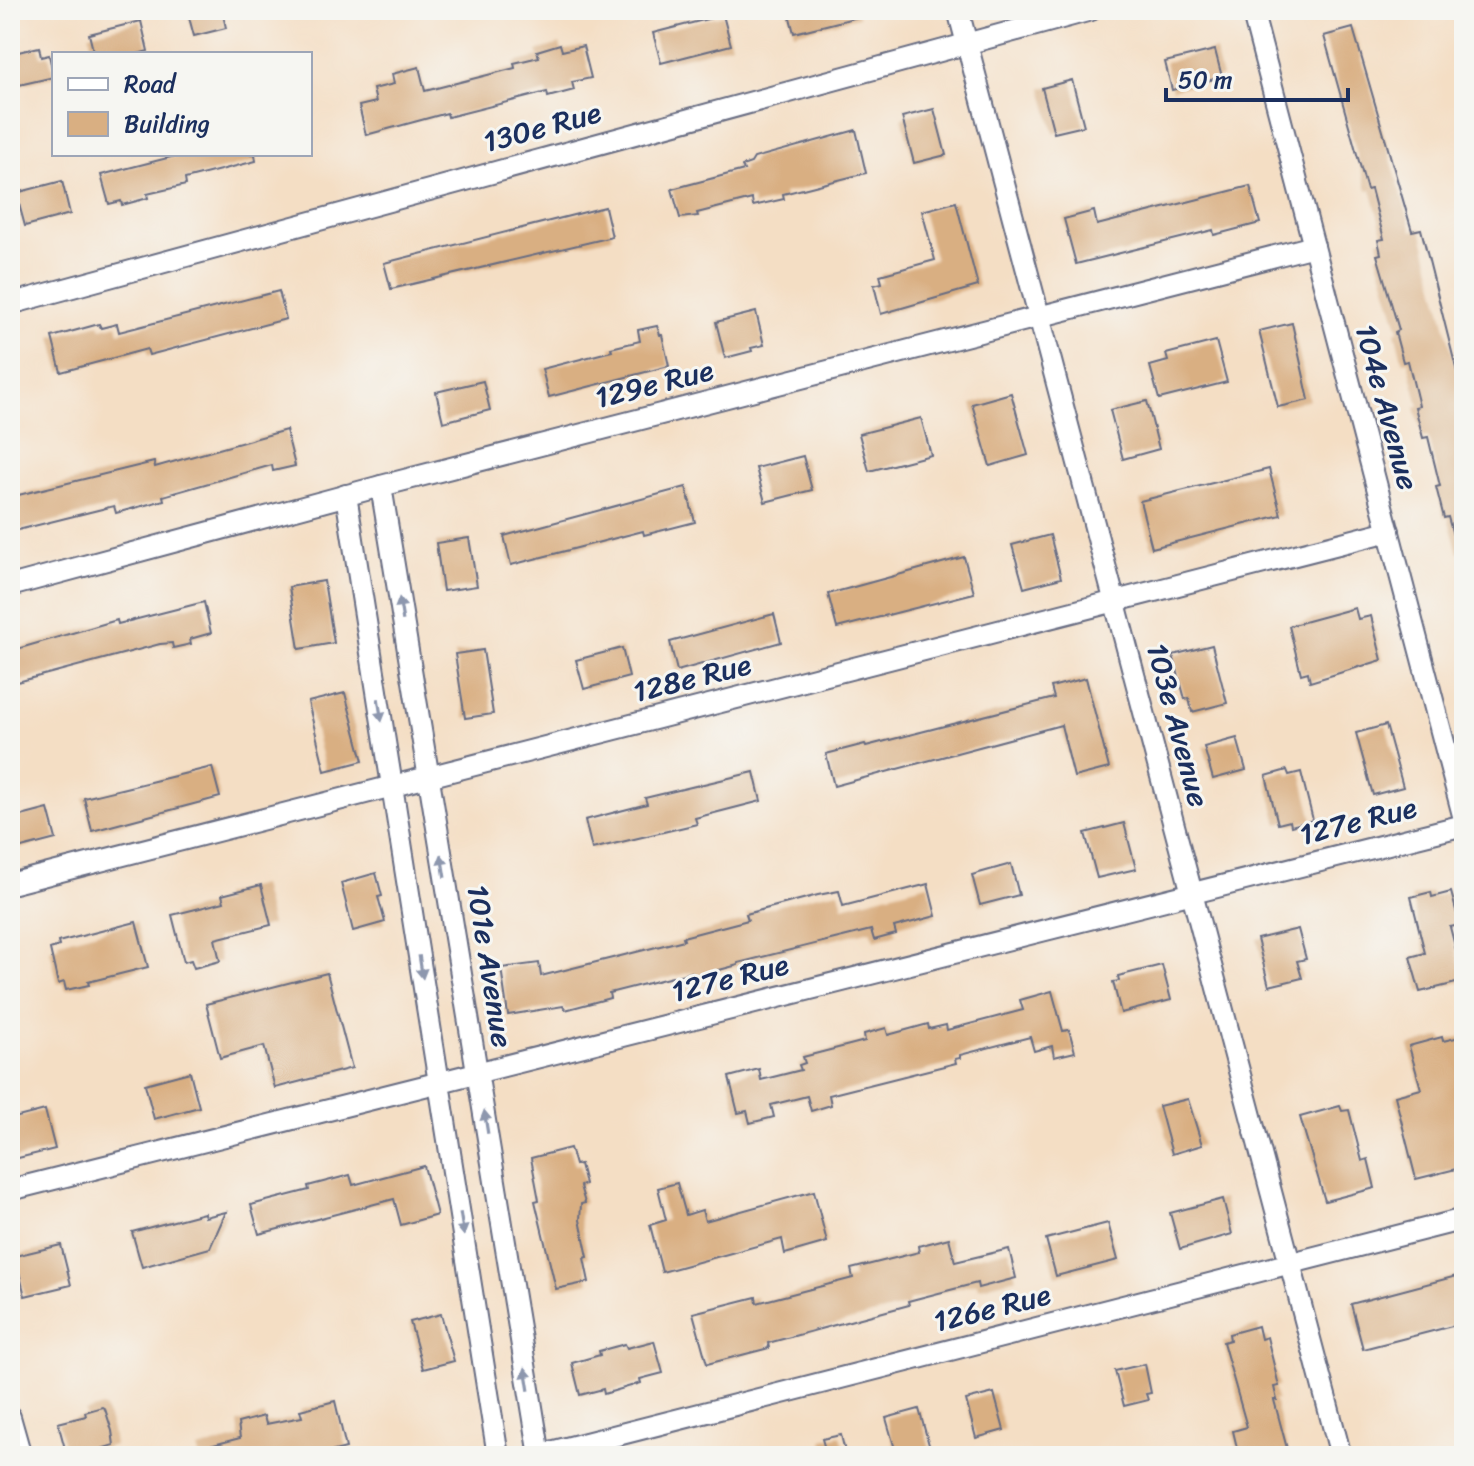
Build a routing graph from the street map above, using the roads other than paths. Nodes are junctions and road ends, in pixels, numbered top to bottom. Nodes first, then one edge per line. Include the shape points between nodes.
1 (958, 10) edge
2 (1091, 10) edge
3 (1252, 10) edge
4 (967, 43) junction
5 (1314, 246) junction
6 (10, 304) edge
7 (1039, 316) junction
8 (381, 486) junction
9 (346, 495) junction
10 (1389, 531) junction
11 (10, 586) edge
12 (1115, 601) junction
13 (429, 777) junction
14 (392, 786) junction
15 (1464, 822) edge
16 (10, 884) edge
17 (1192, 893) junction
18 (478, 1073) junction
19 (439, 1082) junction
20 (10, 1190) edge
21 (1464, 1219) edge
22 (1290, 1263) junction
23 (10, 1417) edge
24 (21, 1456) edge
25 (498, 1456) edge
26 (538, 1456) edge
27 (1341, 1456) edge

1 - 4 street, 103e Avenue
2 - 4 street, 130e Rue
3 - 5 street, 104e Avenue
4 - 6 street, 130e Rue
4 - 7 street, 103e Avenue
5 - 7 street, 129e Rue
5 - 10 street, 104e Avenue
7 - 8 street, 129e Rue
7 - 12 street, 103e Avenue
8 - 9 street, 129e Rue
13 -> 8 street, 101e Avenue
9 - 11 street, 129e Rue
9 -> 14 street
10 - 12 street, 128e Rue
10 - 15 street, 104e Avenue
12 - 13 street, 128e Rue
12 - 17 street, 103e Avenue
13 - 14 street, 128e Rue
18 -> 13 street, 101e Avenue
14 - 16 street, 128e Rue
14 -> 19 street
15 - 17 street, 127e Rue
17 - 18 street, 127e Rue
17 - 22 street, 103e Avenue
18 - 19 street, 127e Rue
26 -> 18 street, 101e Avenue
19 - 20 street, 127e Rue
19 -> 25 street
21 - 22 street, 126e Rue
22 - 26 street, 126e Rue
22 - 27 street, 103e Avenue
23 - 24 street

